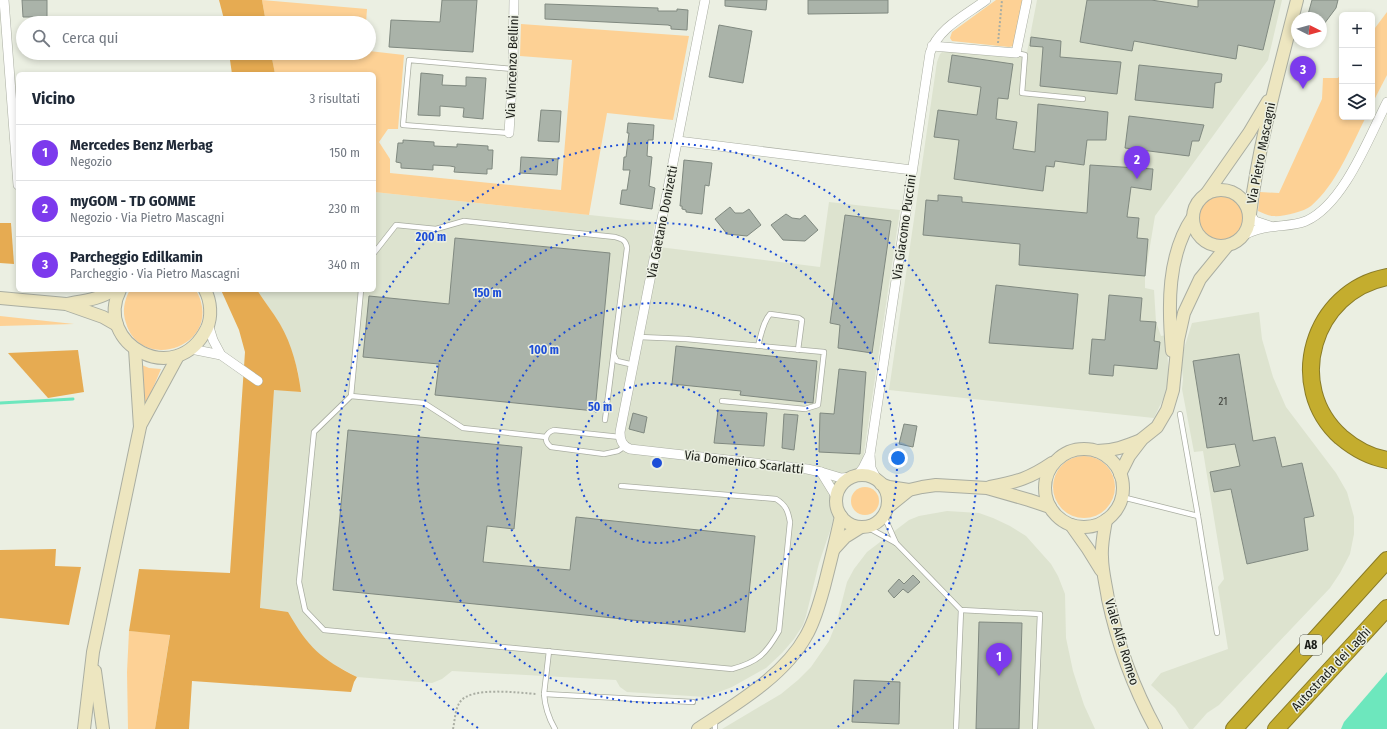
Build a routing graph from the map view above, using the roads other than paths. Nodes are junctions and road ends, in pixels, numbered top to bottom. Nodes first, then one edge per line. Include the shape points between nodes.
1 (4, 0) edge
2 (514, 0) edge
3 (705, 0) edge
4 (986, 0) edge
5 (1027, 0) edge
6 (1298, 0) edge
7 (932, 46) junction
8 (1016, 53) junction
9 (513, 69) junction
10 (1274, 91) junction
11 (1083, 99) dead end
12 (1387, 102) edge
13 (508, 133) joint
14 (678, 141) junction
15 (1268, 143) dead end
16 (16, 159) edge
17 (1258, 160) junction
18 (912, 170) junction
19 (1207, 193) junction
20 (1250, 214) junction
21 (1193, 216) junction
22 (1271, 226) junction
23 (1244, 235) junction
24 (1227, 246) junction
25 (376, 250) edge
26 (1387, 277) edge
27 (110, 292) edge
28 (119, 292) edge
29 (206, 292) edge
30 (361, 292) edge
31 (0, 298) edge
32 (66, 304) junction
33 (208, 324) junction
34 (117, 325) junction
35 (639, 337) junction
36 (758, 346) junction
37 (134, 349) junction
38 (191, 349) junction
39 (798, 350) junction
40 (221, 355) junction
41 (614, 355) junction
42 (178, 356) junction
43 (634, 365) junction
44 (1175, 376) junction
45 (258, 381) dead end
46 (351, 396) junction
47 (722, 401) dead end
48 (1180, 414) dead end
49 (605, 420) dead end
50 (140, 427) junction
51 (546, 437) junction
52 (1142, 439) junction
53 (622, 443) junction
54 (1096, 451) junction
55 (870, 454) junction
56 (1387, 460) edge
57 (1055, 461) junction
58 (820, 472) junction
59 (1120, 474) junction
60 (855, 477) junction
61 (879, 482) junction
62 (621, 486) dead end
63 (987, 488) junction
64 (910, 490) junction
65 (1122, 497) junction
66 (837, 498) junction
67 (1050, 507) junction
68 (886, 512) junction
69 (841, 516) junction
70 (1198, 516) junction
71 (1106, 520) junction
72 (1071, 525) junction
73 (864, 527) junction
74 (896, 543) junction
75 (834, 550) junction
76 (1387, 560) edge
77 (1103, 575) junction
78 (1387, 608) edge
79 (961, 610) junction
80 (1217, 633) dead end
81 (549, 651) junction
82 (93, 652) junction
83 (544, 694) junction
84 (693, 702) dead end
85 (715, 723) edge
86 (76, 729) edge
87 (84, 729) edge
88 (103, 729) edge
89 (555, 729) edge
90 (698, 729) edge
91 (956, 729) edge
92 (1035, 729) edge
93 (1156, 729) edge
94 (1234, 729) edge
95 (1276, 729) edge

1 - 16 street
2 - 9 street, Via Vincenzo Bellini
3 - 14 street, Via Gaetano Donizetti
4 - 7 street, Via Giacomo Puccini via 947,28
5 - 8 street
6 - 10 main road, Via Pietro Mascagni
7 - 8 street
7 - 18 street, Via Giacomo Puccini
8 - 11 lane via 1025,55 1022,93
9 - 13 street, Via Vincenzo Bellini
9 - 13 lane via 409,60 403,125
10 - 17 main road, Via Pietro Mascagni
10 - 19 main road, Via Pietro Mascagni via 1249,133
12 - 22 street via 1350,175 1333,200 1318,214 1305,221
14 - 18 street
14 - 35 street, Via Gaetano Donizetti
15 - 17 lane
17 - 20 main road, Via Pietro Mascagni
18 - 55 street, Via Giacomo Puccini
19 - 20 main road via 1225,189 1234,192 1242,198
19 - 21 main road via 1195,207
20 - 22 street via 1255,221
20 - 23 main road via 1248,229
21 - 24 main road via 1194,225 1204,240 1211,244
21 - 44 main road via 1185,228 1175,256 1170,288 1170,332
22 - 23 street
23 - 24 main road
24 - 44 main road via 1200,279 1184,313 1178,340
25 - 41 lane via 396,225 436,229 464,221 622,239 628,248
26 - 56 highway via 1373,280 1356,289 1328,314 1315,342 1311,373 1316,400 1325,418 1335,430 1356,448
27 - 32 main road via 97,298
28 - 34 main road via 115,310
29 - 33 main road via 210,310
30 - 46 lane
31 - 32 main road
32 - 34 main road
33 - 38 main road via 202,338
33 - 40 street
34 - 37 main road
35 - 36 lane
35 - 43 street, Via Gaetano Donizetti
36 - 39 lane
36 - 39 lane via 770,314 802,320
37 - 42 main road via 148,356
37 - 50 main road
38 - 40 street
38 - 42 main road
39 - 47 lane via 824,352 818,405 805,409
40 - 45 street
41 - 43 lane via 617,361
41 - 49 lane
42 - 50 main road
43 - 53 street, Via Gaetano Donizetti
44 - 52 main road via 1167,410 1157,427
46 - 51 lane via 424,403 463,428
46 - 81 lane via 314,432 299,582 305,610 324,630
48 - 70 lane
50 - 82 main road
51 - 53 lane via 554,430
51 - 53 lane via 547,444 551,447 604,454 618,451
52 - 54 main road via 1110,451
52 - 59 main road
53 - 58 street, Via Domenico Scarlatti via 630,449
54 - 57 main road via 1074,450
54 - 59 main road via 1111,460
55 - 60 street, Via Giacomo Puccini
55 - 61 street via 871,468
57 - 63 main road via 1032,476
57 - 67 main road via 1048,471 1045,483 1045,496
58 - 60 street, Via Domenico Scarlatti via 841,478
58 - 66 street, Via Domenico Scarlatti
59 - 65 main road
60 - 61 main road via 871,477
60 - 66 main road via 843,484
61 - 64 main road via 889,487
61 - 68 main road via 886,490 888,498
62 - 81 lane via 776,500 784,504 790,522 779,630 771,646 759,657 747,665 732,669
63 - 64 main road via 936,485
63 - 67 main road
64 - 68 main road
65 - 70 lane
65 - 71 main road via 1113,514
66 - 69 main road
67 - 72 main road via 1055,515
68 - 73 main road via 878,522
68 - 74 lane
69 - 73 main road via 853,526
69 - 75 main road
70 - 80 lane
71 - 72 main road via 1089,527
71 - 77 main road, Viale Alfa Romeo via 1102,546
72 - 77 main road, Viale Alfa Romeo
73 - 74 lane
73 - 75 main road via 845,537
74 - 79 lane
75 - 85 main road via 807,636 795,653 773,674
76 - 94 highway, A8
77 - 93 main road, Viale Alfa Romeo via 1113,623 1128,673
78 - 95 highway, Autostrada dei Laghi / A8
79 - 91 lane
79 - 92 lane via 1040,614
81 - 83 lane
82 - 86 main road
82 - 87 main road
82 - 88 main road
83 - 84 lane
83 - 89 lane via 544,704
85 - 90 main road

